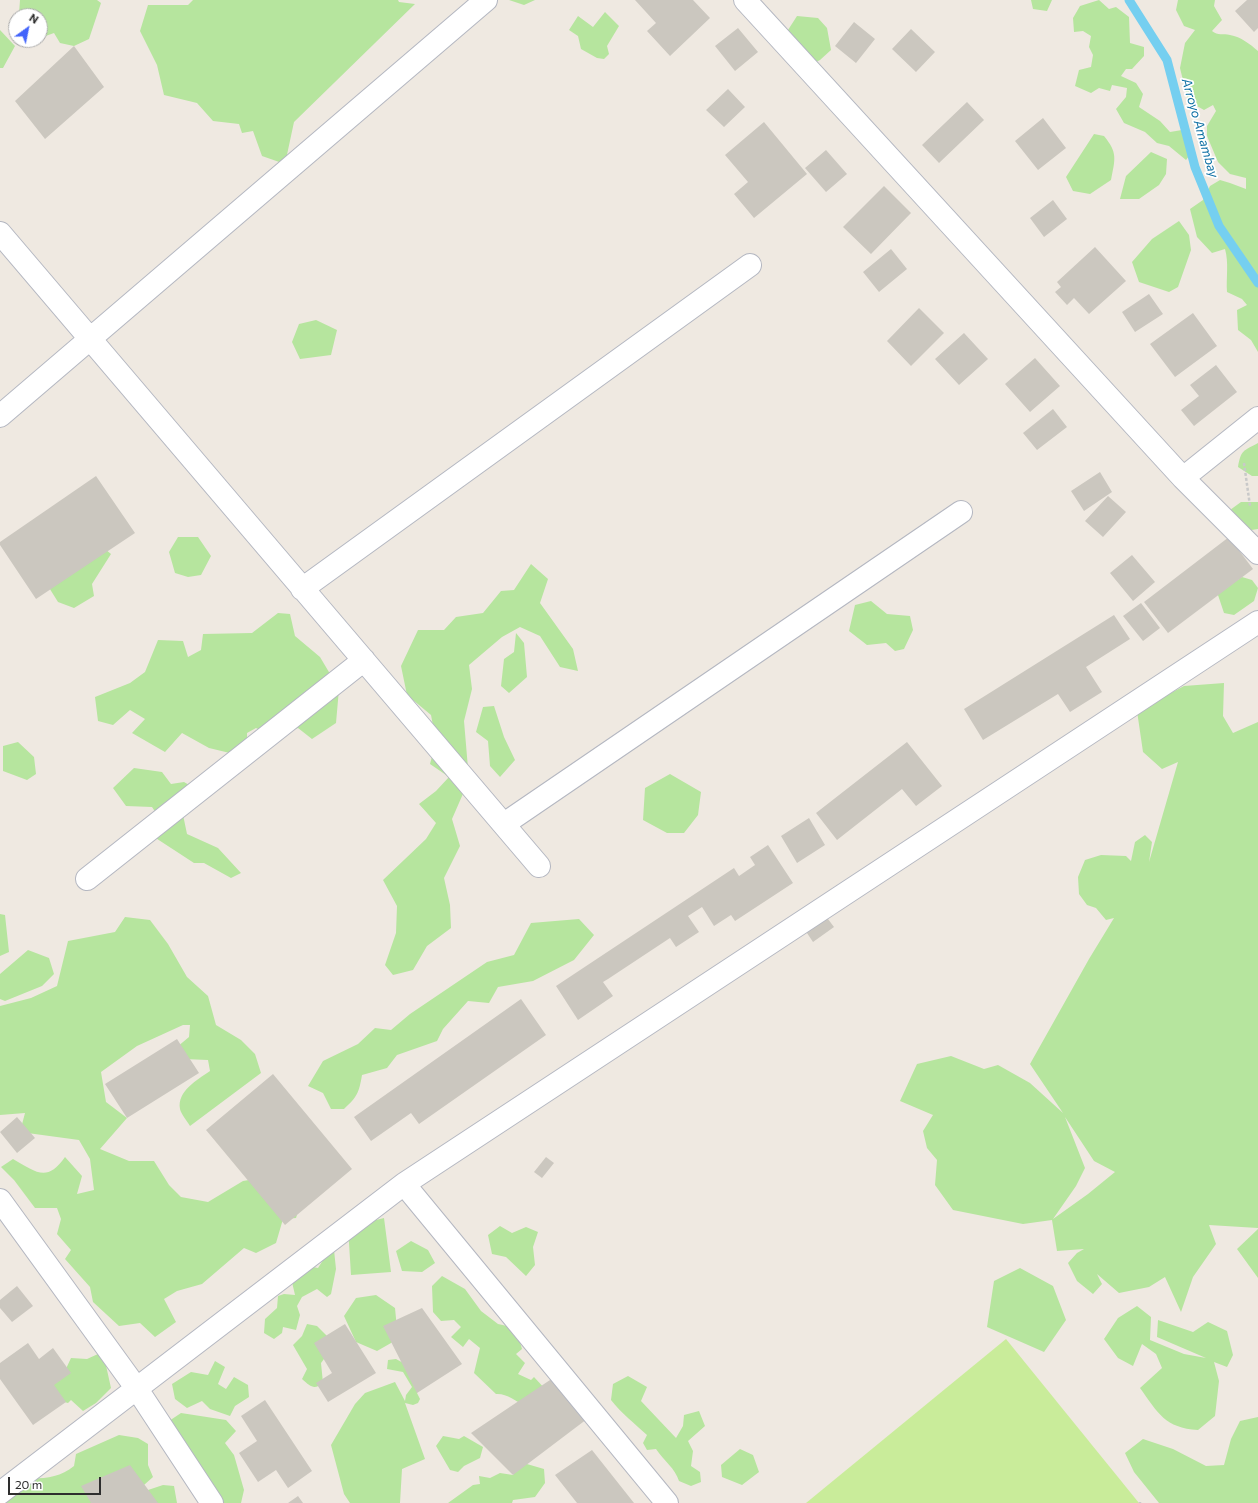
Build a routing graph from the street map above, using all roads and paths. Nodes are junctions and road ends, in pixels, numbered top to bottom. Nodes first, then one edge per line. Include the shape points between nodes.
1 (486, 0) edge
2 (745, 0) edge
3 (0, 233) edge
4 (750, 265) dead end
5 (91, 338) junction
6 (0, 416) edge
7 (1250, 424) edge
8 (1184, 478) junction
9 (1251, 508) dead end
10 (962, 512) dead end
11 (1258, 553) edge
12 (302, 589) junction
13 (1258, 622) edge
14 (364, 660) junction
15 (504, 824) junction
16 (539, 866) dead end
17 (87, 879) dead end
18 (404, 1184) junction
19 (0, 1200) edge
20 (138, 1389) junction
21 (0, 1493) edge
22 (212, 1503) edge
23 (667, 1503) edge

1 - 5 street
2 - 8 street
3 - 5 street
4 - 12 street
5 - 6 street
5 - 12 street
7 - 8 street
7 - 9 path
8 - 11 street
10 - 15 street
12 - 14 street
13 - 18 street
14 - 15 street
14 - 17 street
15 - 16 street
18 - 20 street
18 - 23 street
19 - 20 street
20 - 21 street
20 - 22 street

